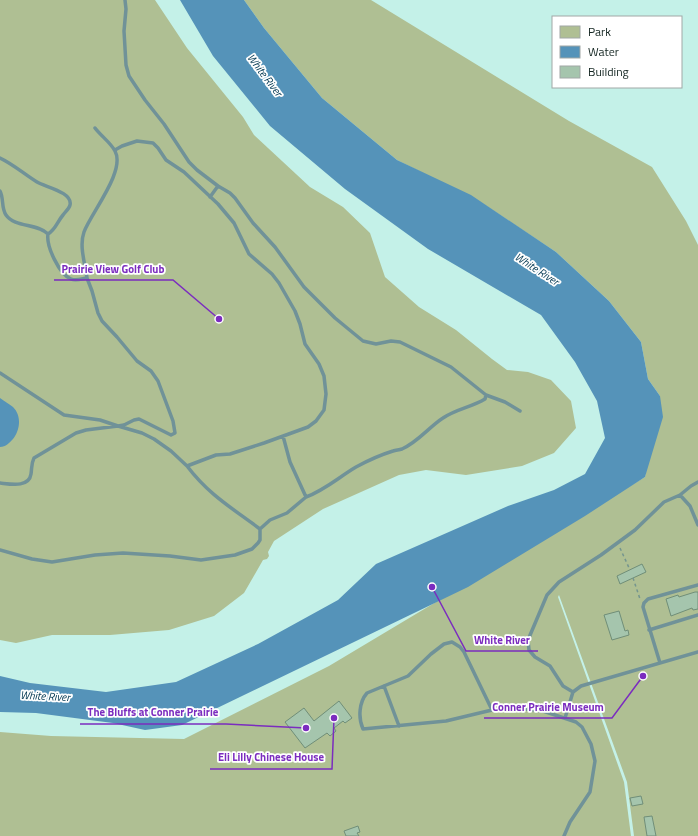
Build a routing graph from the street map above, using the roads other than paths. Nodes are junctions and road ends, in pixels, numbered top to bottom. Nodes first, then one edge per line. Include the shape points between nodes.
1 (125, 0) edge
2 (95, 128) dead end
3 (115, 150) junction
4 (0, 158) edge
5 (218, 186) junction
6 (0, 191) edge
7 (210, 197) junction
8 (48, 234) junction
9 (87, 278) junction
10 (0, 373) edge
11 (486, 394) junction
12 (520, 411) dead end
13 (118, 426) junction
14 (283, 436) junction
15 (187, 466) junction
16 (0, 482) edge
17 (698, 482) edge
18 (680, 495) junction
19 (306, 497) junction
20 (698, 525) edge
21 (260, 530) junction
22 (0, 550) edge
23 (698, 585) edge
24 (698, 615) edge
25 (649, 630) junction
26 (698, 652) edge
27 (660, 663) junction
28 (384, 686) junction
29 (573, 692) junction
30 (492, 710) junction
31 (566, 718) junction
32 (399, 726) junction
33 (564, 836) edge

1 - 5 lane via 124,31 129,76 189,162
2 - 3 lane
3 - 7 lane via 137,141 153,143 166,160 184,172
3 - 9 lane via 117,160 114,176 84,232
4 - 8 lane via 68,198 70,207 54,230
5 - 7 lane
5 - 11 lane via 235,198 304,287 334,318 363,341 376,344 400,342 451,368
6 - 8 lane via 4,212 8,218
7 - 14 lane via 234,223 249,254 279,283 295,311 305,344 324,376 326,401 319,418 308,427
8 - 9 lane via 49,248 64,274 71,279
9 - 13 lane via 102,321 158,381 173,421 174,434 164,433 139,419
10 - 13 lane via 64,415 96,419
11 - 12 lane
11 - 19 lane via 485,399 452,413 401,449 356,467 317,493
13 - 15 lane via 142,433 171,451
13 - 16 lane via 76,433 34,458 30,477 25,482 15,485
14 - 15 lane
14 - 19 lane via 290,462
15 - 21 lane via 207,489
17 - 18 lane
18 - 20 lane via 690,506
18 - 29 lane via 664,502 635,530 552,588 544,600 528,640 529,650 535,658 550,666 563,686
19 - 21 lane via 287,513 270,520
21 - 22 lane via 258,543 249,551 201,560 123,553 52,562
23 - 25 lane via 648,599 643,607
24 - 25 lane
25 - 27 lane
26 - 27 lane
27 - 29 lane via 588,684
28 - 30 lane via 408,676 431,654 444,644 452,642 460,646 464,652
28 - 32 lane
28 - 32 lane via 367,693 363,698 361,725 363,729
29 - 31 lane
30 - 31 lane via 515,708 543,711
30 - 32 lane via 446,721
31 - 33 lane via 582,727 591,744 595,761 590,792

